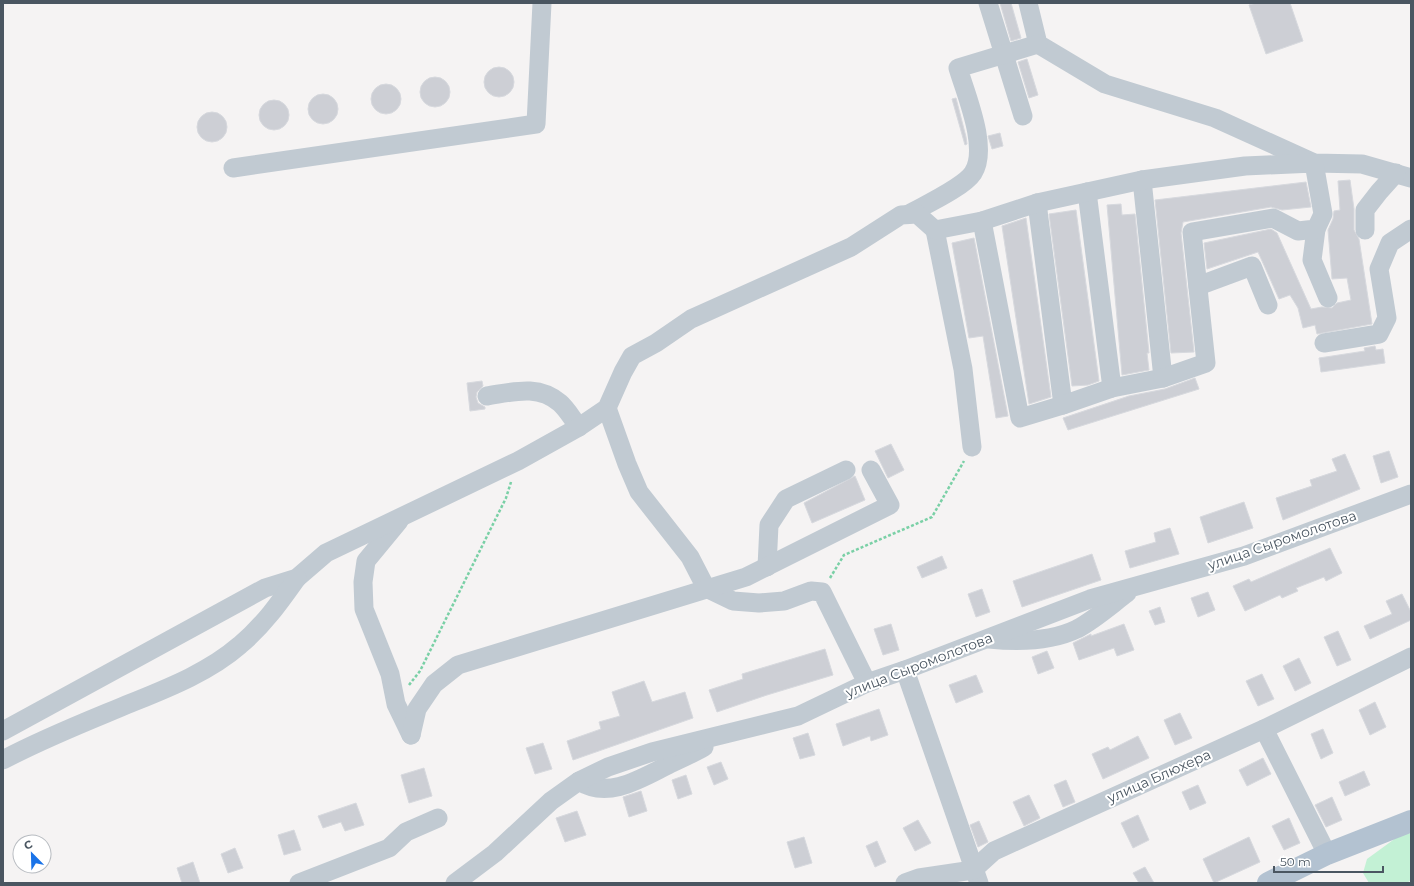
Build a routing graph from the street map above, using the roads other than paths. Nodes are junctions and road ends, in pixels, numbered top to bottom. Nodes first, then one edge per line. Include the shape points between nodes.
1 (542, 3) edge
2 (988, 3) edge
3 (1028, 3) edge
4 (1038, 44) junction
5 (1004, 54) junction
6 (1023, 116) dead end
7 (1314, 163) junction
8 (233, 168) dead end
9 (1404, 176) edge
10 (1142, 180) junction
11 (1087, 192) junction
12 (1036, 203) junction
13 (909, 214) junction
14 (982, 221) junction
15 (1316, 229) junction
16 (1411, 229) edge
17 (935, 230) junction
18 (1365, 230) dead end
19 (1198, 286) junction
20 (1328, 298) dead end
21 (1268, 305) dead end
22 (1324, 343) dead end
23 (1163, 378) junction
24 (1112, 388) junction
25 (487, 396) dead end
26 (1063, 405) junction
27 (607, 408) junction
28 (579, 428) junction
29 (972, 446) road end
30 (846, 470) dead end
31 (871, 470) dead end
32 (1411, 494) edge
33 (401, 517) junction
34 (767, 567) junction
35 (297, 578) junction
36 (706, 588) junction
37 (1411, 658) edge
38 (905, 670) junction
39 (867, 683) junction
40 (1264, 729) junction
41 (3, 731) edge
42 (3, 760) edge
43 (438, 818) dead end
44 (1411, 821) edge
45 (1327, 854) junction
46 (976, 876) edge
47 (299, 883) edge
48 (455, 883) edge
49 (905, 883) edge
50 (1268, 883) edge

1 - 8 street via 536,124
2 - 5 street
3 - 4 street
4 - 5 street
4 - 7 street via 1105,84 1215,118
5 - 6 street
5 - 13 street via 958,68 980,142 980,158 973,174 954,189
7 - 9 street via 1362,164
7 - 10 street via 1245,166
7 - 15 street via 1323,214
9 - 18 street via 1378,192 1365,210
10 - 11 street
10 - 23 street
11 - 12 street
11 - 24 street
12 - 14 street
12 - 26 street
13 - 17 street via 917,214
13 - 27 street via 901,215 851,247 691,319 632,356
14 - 17 street
14 - 26 street via 1020,418
15 - 19 street via 1298,232 1273,218 1192,232
15 - 20 street via 1312,260
16 - 22 street via 1390,243 1379,269 1387,318 1379,334
17 - 29 street via 963,369
19 - 21 street via 1252,266
19 - 23 street via 1206,363
23 - 24 street
24 - 26 street
25 - 28 street via 535,390 560,403
27 - 28 street
27 - 36 street via 639,492 690,557
28 - 33 street via 518,461
30 - 34 street via 786,499 769,525
31 - 34 street via 890,505
32 - 38 street, улица Сыромолотова via 1250,554 1090,599
33 - 35 street via 326,553
33 - 36 street via 366,561 363,582 364,609 390,674 396,704 411,735 416,709 434,684 458,664
34 - 36 street via 746,577
35 - 41 street via 265,588
35 - 42 street via 274,612 240,645 208,667 152,695 68,729
36 - 39 street via 733,601 759,603 784,601 811,591 822,592
37 - 40 street, улица Блюхера
38 - 39 street, улица Сыромолотова
38 - 46 street
39 - 48 street, улица Сыромолотова via 798,716 630,759 579,781 551,801 495,853
40 - 45 street
40 - 46 street, улица Блюхера via 994,851
43 - 47 street via 406,832 389,848
44 - 45 main road
45 - 50 main road
46 - 49 street via 919,878

